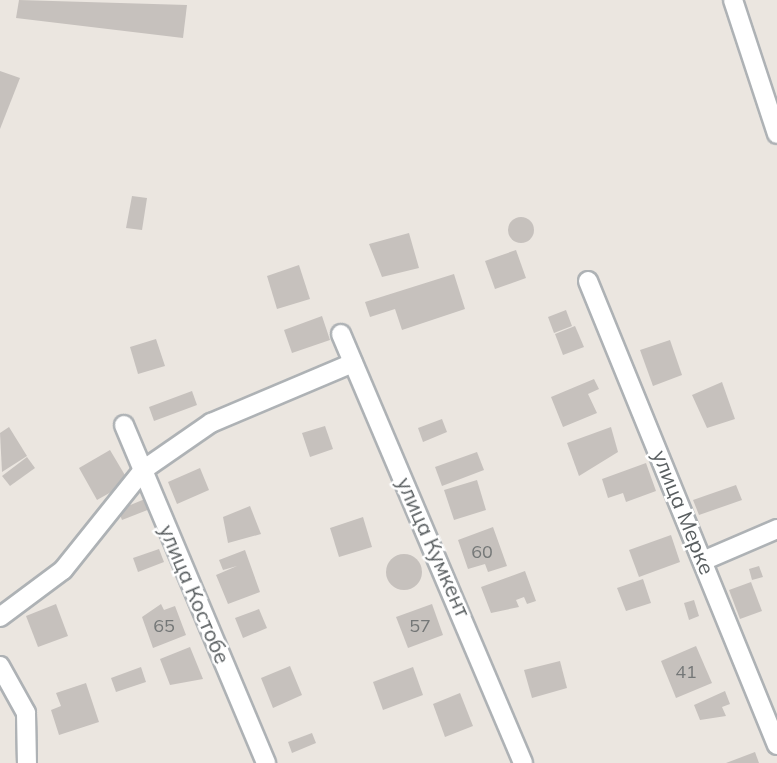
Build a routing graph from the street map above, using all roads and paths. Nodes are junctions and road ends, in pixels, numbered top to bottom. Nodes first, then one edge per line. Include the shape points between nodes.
1 (733, 0) edge
2 (777, 134) edge
3 (588, 281) dead end
4 (341, 334) dead end
5 (353, 363) junction
6 (124, 425) dead end
7 (143, 470) junction
8 (777, 529) edge
9 (705, 560) junction
10 (0, 617) edge
11 (0, 666) edge
12 (777, 745) edge
13 (27, 763) edge
14 (266, 763) edge
15 (523, 763) edge

1 - 2 street
3 - 9 street, улица Мерке
4 - 5 street, улица Кумкент
5 - 7 street via 211,423
5 - 15 street, улица Кумкент
6 - 7 street, улица Костобе
7 - 10 street via 62,570
7 - 14 street, улица Костобе
8 - 9 street
9 - 12 street, улица Мерке
11 - 13 street via 26,713

